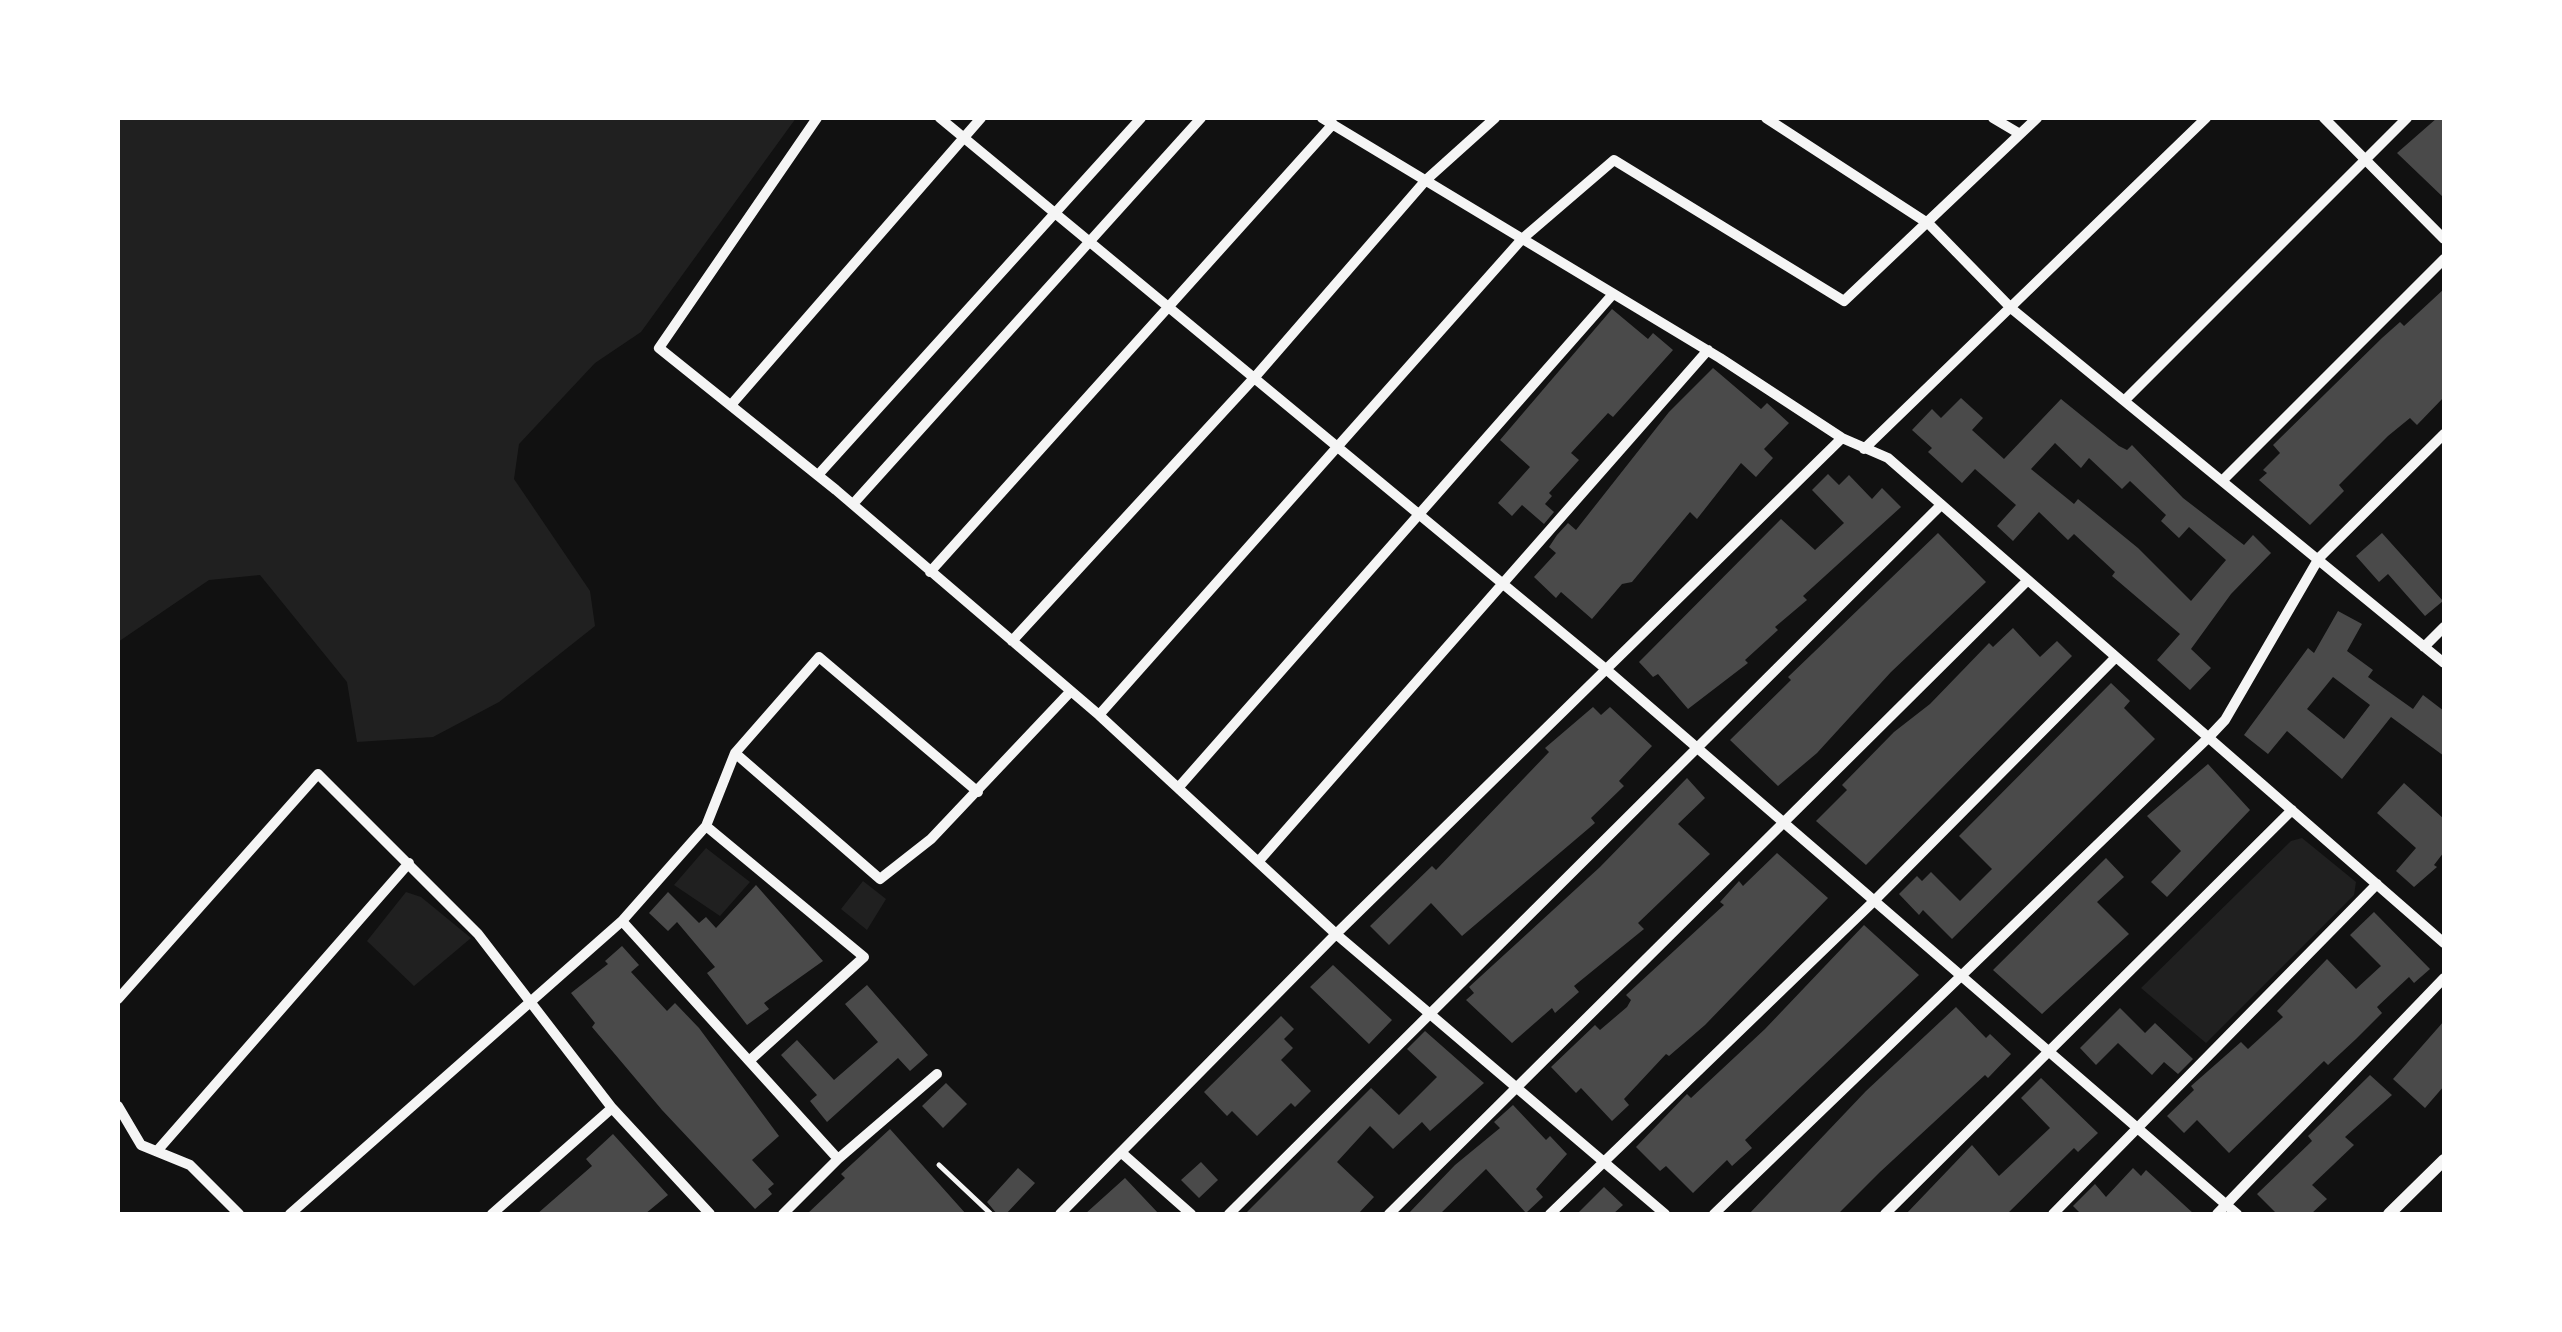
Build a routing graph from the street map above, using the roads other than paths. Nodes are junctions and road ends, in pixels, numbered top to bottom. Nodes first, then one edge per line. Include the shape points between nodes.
1 (817, 118) edge
2 (940, 118) edge
3 (981, 118) edge
4 (1141, 118) edge
5 (1200, 118) edge
6 (1322, 118) edge
7 (1495, 118) edge
8 (1766, 118) edge
9 (1993, 118) edge
10 (2037, 118) edge
11 (2206, 118) edge
12 (2324, 118) edge
13 (2408, 118) edge
14 (1334, 124) junction
15 (2020, 134) junction
16 (964, 137) junction
17 (2364, 160) junction
18 (1426, 180) junction
19 (1058, 212) junction
20 (1930, 224) junction
21 (2444, 238) edge
22 (1522, 239) junction
23 (1090, 240) junction
24 (2444, 259) edge
25 (1613, 294) junction
26 (1171, 306) junction
27 (2012, 309) junction
28 (1708, 350) junction
29 (1256, 377) junction
30 (2125, 400) junction
31 (731, 405) junction
32 (2444, 434) edge
33 (1842, 438) junction
34 (1336, 444) junction
35 (1864, 449) junction
36 (818, 475) junction
37 (2223, 480) junction
38 (853, 504) junction
39 (1941, 505) junction
40 (1418, 512) junction
41 (2319, 558) junction
42 (930, 572) junction
43 (2028, 580) junction
44 (1502, 582) junction
45 (2444, 627) edge
46 (1012, 641) junction
47 (2424, 647) junction
48 (2116, 657) junction
49 (2444, 664) edge
50 (1608, 670) junction
51 (1070, 692) junction
52 (1099, 715) junction
53 (2208, 738) junction
54 (1698, 750) junction
55 (735, 753) junction
56 (1178, 788) junction
57 (978, 792) junction
58 (2292, 810) junction
59 (1785, 825) junction
60 (706, 826) junction
61 (1258, 862) junction
62 (409, 864) junction
63 (2377, 884) junction
64 (1873, 902) junction
65 (622, 921) junction
66 (1336, 934) junction
67 (2444, 943) edge
68 (2444, 978) edge
69 (1962, 979) junction
70 (118, 999) edge
71 (531, 1005) junction
72 (1426, 1013) junction
73 (2048, 1053) junction
74 (749, 1061) junction
75 (937, 1074) dead end
76 (1516, 1086) junction
77 (118, 1106) edge
78 (612, 1108) junction
79 (2140, 1130) junction
80 (157, 1152) junction
81 (1122, 1154) junction
82 (838, 1159) junction
83 (2444, 1160) edge
84 (1602, 1162) junction
85 (939, 1165) dead end
86 (2227, 1205) junction
87 (705, 1213) edge
88 (239, 1214) edge
89 (290, 1214) edge
90 (492, 1214) edge
91 (783, 1214) edge
92 (990, 1214) edge
93 (1060, 1214) edge
94 (1192, 1214) edge
95 (1230, 1214) edge
96 (1388, 1214) edge
97 (1550, 1214) edge
98 (1665, 1214) edge
99 (1714, 1214) edge
100 (1885, 1214) edge
101 (2053, 1214) edge
102 (2217, 1214) edge
103 (2237, 1214) edge
104 (2389, 1214) edge

1 - 31 street via 659,348
2 - 16 street
3 - 16 street
4 - 19 street
5 - 23 street
6 - 14 street
7 - 18 street
8 - 20 street
9 - 15 street
10 - 15 street
11 - 27 street
12 - 17 street
13 - 17 street
14 - 18 street
14 - 26 street
15 - 20 street
16 - 19 street
16 - 31 street
17 - 21 street
17 - 30 street
18 - 22 street
18 - 29 street
19 - 23 street
19 - 36 street
20 - 22 street via 1844,301 1614,160
20 - 27 street
22 - 25 street
22 - 34 street
23 - 26 street
23 - 38 street
24 - 37 street
25 - 28 street
25 - 40 street
26 - 29 street
26 - 42 street
27 - 30 street
27 - 35 street
28 - 33 street
28 - 44 street
29 - 34 street
29 - 46 street
30 - 37 street
31 - 36 street
32 - 41 street
33 - 35 street
33 - 50 street
34 - 40 street
34 - 52 street
35 - 39 street via 1888,458
36 - 38 street
37 - 41 street
38 - 42 street
39 - 43 street
39 - 54 street
40 - 44 street
40 - 56 street
41 - 47 street
41 - 53 street via 2225,720
42 - 46 street
43 - 48 street
43 - 59 street
44 - 50 street
44 - 61 street
45 - 47 street
46 - 51 street
47 - 49 street
48 - 53 street
48 - 64 street
50 - 54 street
50 - 66 street
51 - 52 street
51 - 57 street
52 - 56 street
53 - 58 street
53 - 69 street
54 - 59 street
54 - 72 street
55 - 57 street via 880,879
55 - 57 street via 819,658
55 - 60 street
56 - 61 street
58 - 63 street
58 - 73 street
59 - 64 street
59 - 76 street
60 - 65 street
60 - 74 street via 864,957
61 - 66 street
62 - 70 street via 318,774
62 - 71 street via 478,934
62 - 80 street
63 - 67 street
63 - 79 street
64 - 69 street
64 - 84 street
65 - 71 street
65 - 74 street
66 - 72 street
66 - 81 street
68 - 86 street
69 - 73 street
69 - 99 street
71 - 78 street
71 - 89 street
72 - 76 street
72 - 95 street
73 - 79 street
73 - 100 street
74 - 82 street
75 - 82 street
76 - 84 street
76 - 96 street
77 - 80 street via 141,1144
78 - 87 street
78 - 90 street
79 - 86 street
79 - 101 street
80 - 88 street via 190,1165
81 - 93 street
81 - 94 street
82 - 91 street
83 - 104 street
84 - 97 street
84 - 98 street
85 - 92 lane
86 - 102 street
86 - 103 street

